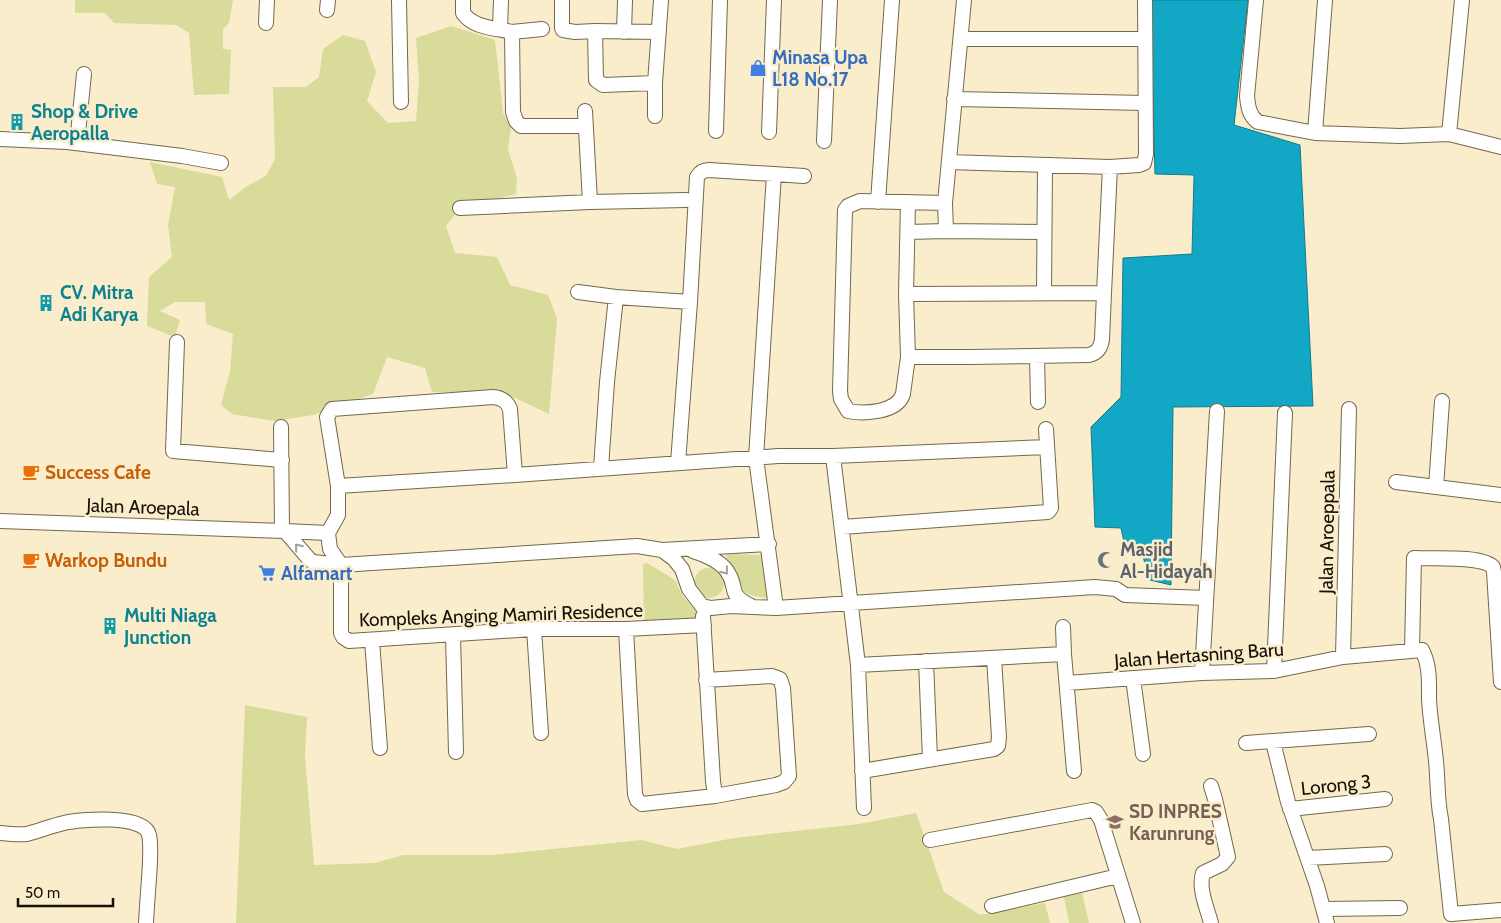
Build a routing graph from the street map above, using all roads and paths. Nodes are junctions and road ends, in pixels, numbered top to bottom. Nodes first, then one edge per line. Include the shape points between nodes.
1 (267, 0) edge
2 (399, 0) edge
3 (463, 0) edge
4 (501, 0) edge
5 (562, 0) edge
6 (625, 0) edge
7 (661, 0) edge
8 (720, 0) edge
9 (774, 0) edge
10 (830, 0) edge
11 (892, 0) edge
12 (964, 0) edge
13 (1145, 0) edge
14 (1256, 0) edge
15 (1325, 0) edge
16 (1462, 0) edge
17 (266, 23) dead end
18 (542, 29) dead end
19 (506, 30) junction
20 (595, 31) junction
21 (624, 32) junction
22 (659, 32) junction
23 (961, 39) junction
24 (1146, 39) junction
25 (84, 74) dead end
26 (655, 83) junction
27 (954, 99) junction
28 (401, 102) dead end
29 (1145, 103) junction
30 (584, 112) dead end
31 (655, 116) dead end
32 (586, 126) junction
33 (716, 131) dead end
34 (769, 132) dead end
35 (1315, 133) junction
36 (1449, 134) junction
37 (0, 139) edge
38 (824, 141) dead end
39 (77, 143) junction
40 (1501, 147) edge
41 (949, 162) junction
42 (221, 163) dead end
43 (1045, 166) junction
44 (1110, 167) junction
45 (774, 174) junction
46 (804, 176) dead end
47 (686, 200) dead end
48 (590, 202) junction
49 (878, 202) junction
50 (908, 202) junction
51 (945, 203) junction
52 (460, 208) dead end
53 (946, 231) junction
54 (908, 232) junction
55 (1044, 232) junction
56 (578, 292) dead end
57 (1044, 293) junction
58 (1104, 293) junction
59 (906, 294) junction
60 (616, 297) junction
61 (690, 302) junction
62 (177, 342) dead end
63 (1037, 356) junction
64 (908, 357) junction
65 (1442, 401) dead end
66 (1038, 402) dead end
67 (1349, 409) dead end
68 (1217, 411) dead end
69 (1285, 413) dead end
70 (282, 427) dead end
71 (1046, 429) dead end
72 (1047, 447) junction
73 (833, 456) junction
74 (756, 458) junction
75 (282, 460) junction
76 (678, 463) junction
77 (601, 468) junction
78 (515, 475) junction
79 (1396, 482) dead end
80 (338, 486) junction
81 (1436, 487) junction
82 (1501, 495) edge
83 (0, 522) edge
84 (842, 527) junction
85 (284, 530) junction
86 (328, 534) junction
87 (768, 544) junction
88 (686, 549) junction
89 (662, 550) junction
90 (341, 565) junction
91 (1206, 598) junction
92 (851, 603) junction
93 (702, 606) junction
94 (752, 607) junction
95 (776, 608) junction
96 (704, 625) junction
97 (1063, 627) dead end
98 (534, 629) junction
99 (626, 629) junction
100 (453, 635) junction
101 (372, 640) junction
102 (1417, 650) junction
103 (1064, 654) junction
104 (1343, 657) junction
105 (994, 658) junction
106 (926, 661) junction
107 (858, 665) junction
108 (1274, 671) junction
109 (1202, 673) junction
110 (1133, 678) junction
111 (706, 680) junction
112 (1501, 682) edge
113 (1067, 683) junction
114 (541, 733) dead end
115 (1369, 734) dead end
116 (1273, 742) junction
117 (1246, 743) dead end
118 (380, 748) dead end
119 (456, 752) dead end
120 (1143, 754) dead end
121 (930, 759) junction
122 (862, 771) junction
123 (1074, 771) dead end
124 (1211, 786) dead end
125 (715, 796) junction
126 (1385, 798) dead end
127 (864, 808) dead end
128 (1290, 809) junction
129 (0, 833) edge
130 (930, 840) dead end
131 (1385, 854) dead end
132 (1308, 858) junction
133 (1118, 876) junction
134 (992, 906) dead end
135 (1400, 908) dead end
136 (1501, 910) edge
137 (1325, 916) edge
138 (146, 923) edge
139 (1133, 923) edge
140 (1211, 923) edge

1 - 17 street
2 - 28 street
3 - 19 street via 463,13 468,19 486,27
4 - 19 street
5 - 20 street via 563,30
6 - 21 street
7 - 22 street
8 - 33 street
9 - 34 street
10 - 38 street
11 - 49 street
12 - 23 street
13 - 24 street
14 - 35 street via 1247,96 1250,113 1258,122
15 - 35 street
16 - 36 street
18 - 19 street
19 - 32 street via 516,121 521,126
20 - 21 street
20 - 26 street via 596,80 603,85
21 - 22 street
22 - 26 street
23 - 24 street
23 - 27 street
24 - 29 street
25 - 39 street
26 - 31 street
27 - 29 street
27 - 41 street
29 - 44 street via 1144,163
30 - 32 street
32 - 48 street
35 - 36 street
36 - 40 street
37 - 39 street
39 - 42 street
41 - 43 street
41 - 51 street
43 - 44 street
43 - 55 street
44 - 58 street
45 - 46 street
45 - 61 street via 705,170 697,177
45 - 74 street
47 - 48 street
48 - 52 street
49 - 50 street
49 - 64 street via 856,202 845,210 840,391 848,411 868,413 888,408 902,399
50 - 51 street
50 - 54 street
51 - 53 street
53 - 54 street
53 - 55 street
54 - 59 street
55 - 57 street
56 - 60 street
57 - 58 street
57 - 59 street
58 - 63 street via 1102,345 1095,353
59 - 64 street
60 - 61 street
60 - 77 street
61 - 76 street
62 - 75 street via 173,451
63 - 64 street
63 - 66 street
65 - 81 street
67 - 104 street, Jalan Aroeppala
68 - 91 street
69 - 108 street
70 - 75 street
71 - 72 street
72 - 73 street
72 - 84 street via 1051,508 1046,513
73 - 74 street
73 - 84 street
74 - 76 street
74 - 87 street
75 - 85 street
76 - 77 street
77 - 78 street
78 - 80 street
78 - 80 street via 508,404 493,397 332,409 327,417
79 - 81 street
80 - 86 street via 338,515
81 - 82 street
83 - 85 street, Jalan Aroepala
84 - 92 street
85 - 86 street
90 -> 85 street via 309,560
86 - 90 street, Kompleks Anging Mamiri Residence via 330,549
87 - 88 street
87 - 95 street
88 - 89 street
88 -> 94 street via 704,554 720,564 732,580 740,601
89 - 90 street via 637,546
89 - 93 street via 682,569 688,589
90 - 101 street, Kompleks Anging Mamiri Residence via 341,633 349,641
91 - 92 street via 1132,595 1095,587
91 - 109 street
92 - 95 street
92 - 107 street
93 - 94 street
93 - 96 street
94 - 95 street
96 - 99 street, Kompleks Anging Mamiri Residence
96 - 111 street
97 - 103 street
98 - 99 street, Kompleks Anging Mamiri Residence
98 - 100 street, Kompleks Anging Mamiri Residence
98 - 114 street
99 - 125 street via 637,800 642,804
100 - 101 street, Kompleks Anging Mamiri Residence
100 - 119 street
101 - 118 street
102 - 104 street, Jalan Hertasning Baru
102 - 112 street via 1414,558 1486,562 1493,567
102 - 136 street via 1426,658 1429,678 1438,806 1451,914
103 - 105 street
103 - 113 street
104 - 108 street, Jalan Hertasning Baru
105 - 106 street
105 - 121 street via 998,746 988,751
106 - 107 street
106 - 121 street
107 - 122 street
108 - 109 street, Jalan Hertasning Baru
109 - 110 street, Jalan Hertasning Baru
110 - 113 street, Jalan Hertasning Baru
110 - 120 street
111 - 125 street
111 - 125 street via 772,676 780,680 784,688 789,776 776,785
113 - 123 street
115 - 116 street
116 - 117 street
116 - 128 street
121 - 122 street
122 - 127 street
124 - 140 street via 1228,857 1222,864 1203,873 1201,878
126 - 128 street, Lorong 3
128 - 132 street
129 - 138 street via 15,835 65,822 87,820 142,824 148,830 150,849
130 - 133 street via 1092,810 1101,820
131 - 132 street
132 - 137 street
133 - 134 street
133 - 139 street
135 - 137 street

